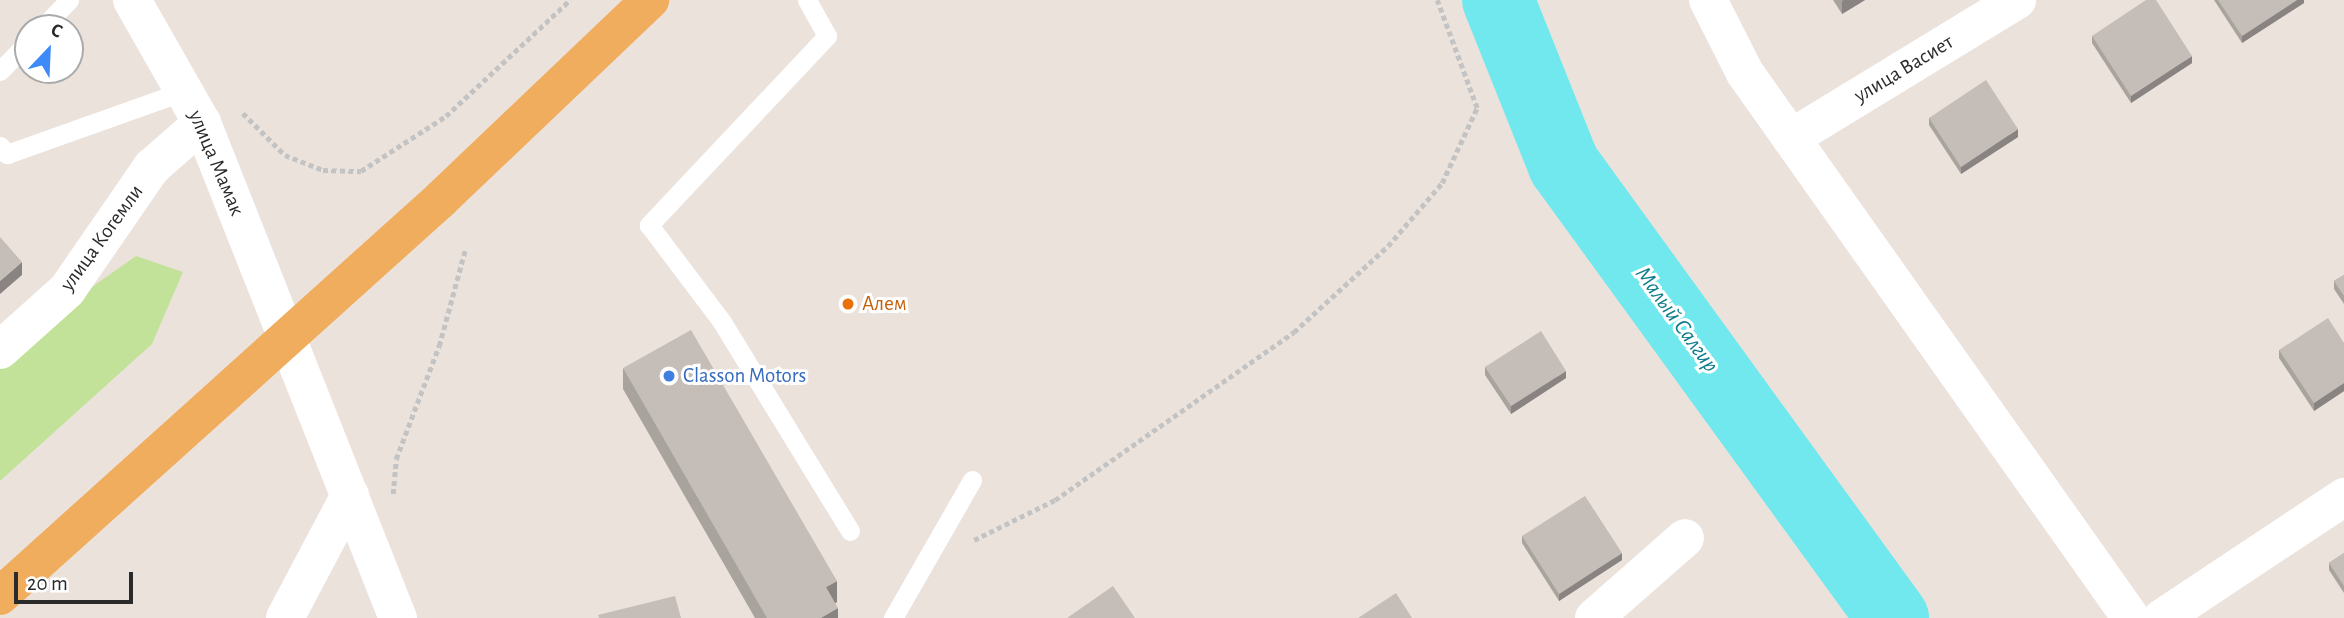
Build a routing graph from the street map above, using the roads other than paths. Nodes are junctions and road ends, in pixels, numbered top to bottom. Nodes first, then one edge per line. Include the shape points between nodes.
1 (69, 0) edge
2 (132, 0) edge
3 (650, 0) edge
4 (807, 0) edge
5 (1708, 0) edge
6 (2017, 0) edge
7 (56, 14) edge
8 (14, 56) edge
9 (0, 71) edge
10 (193, 107) junction
11 (1791, 138) junction
12 (0, 146) edge
13 (285, 333) junction
14 (0, 350) edge
15 (972, 480) dead end
16 (350, 495) junction
17 (2344, 496) edge
18 (850, 531) dead end
19 (1685, 538) dead end
20 (0, 596) edge
21 (285, 618) edge
22 (398, 618) edge
23 (893, 618) edge
24 (1594, 618) edge
25 (2131, 618) edge
26 (2162, 618) edge

1 - 7 lane
2 - 10 street, улица Мамак
3 - 13 main road via 434,205
4 - 18 lane via 827,36 649,225 722,322
5 - 11 street via 1745,72
6 - 11 street, улица Васиет
8 - 9 lane
10 - 12 lane via 7,154
10 - 13 street, улица Мамак
10 - 14 street, улица Когемли via 67,290
11 - 25 street
13 - 16 street, улица Мамак
13 - 20 main road
15 - 23 lane
16 - 21 street
16 - 22 street, улица Мамак
17 - 26 street
19 - 24 street

